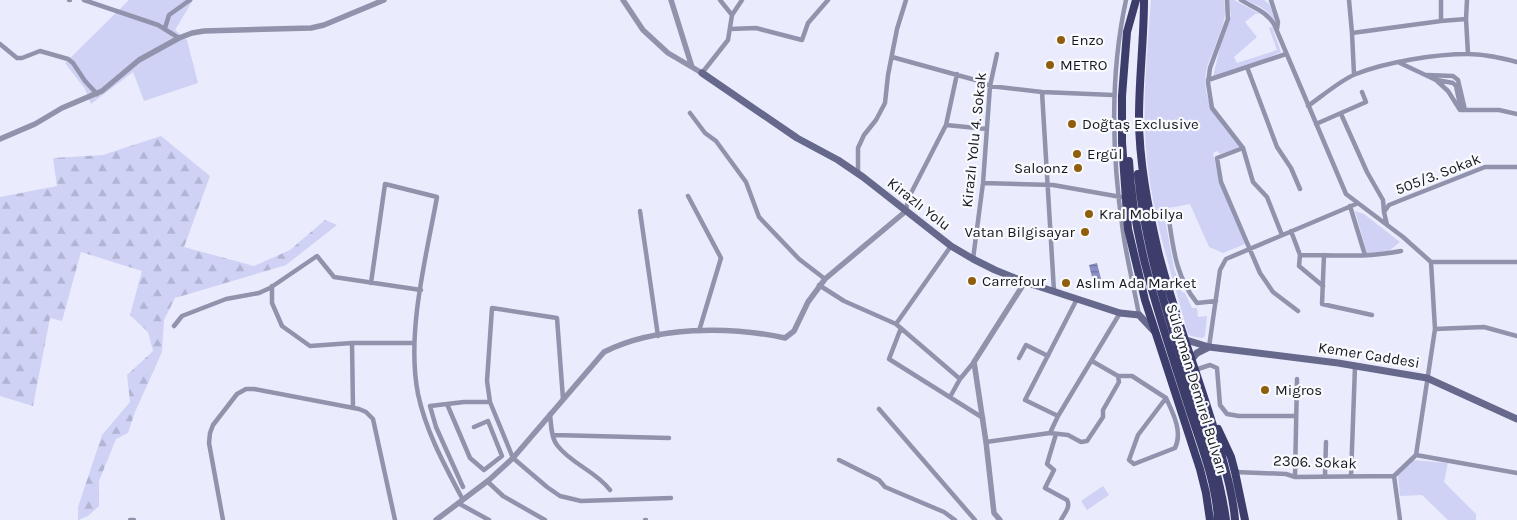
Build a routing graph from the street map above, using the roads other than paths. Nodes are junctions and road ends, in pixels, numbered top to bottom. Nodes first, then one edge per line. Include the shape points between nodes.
1 (84, 0) edge
2 (190, 0) edge
3 (384, 0) edge
4 (623, 0) edge
5 (671, 0) edge
6 (720, 0) edge
7 (742, 0) edge
8 (828, 0) edge
9 (906, 0) edge
10 (1126, 0) edge
11 (1136, 0) edge
12 (1144, 0) edge
13 (1227, 0) edge
14 (1241, 0) edge
15 (1272, 0) edge
16 (1349, 0) edge
17 (1440, 0) edge
18 (1467, 0) edge
19 (732, 15) junction
20 (1466, 19) junction
21 (1441, 22) junction
22 (165, 28) junction
23 (730, 29) junction
24 (1277, 29) junction
25 (1352, 33) junction
26 (178, 38) junction
27 (0, 44) edge
28 (997, 54) dead end
29 (1286, 54) junction
30 (1468, 54) junction
31 (892, 57) junction
32 (1399, 62) junction
33 (1517, 62) edge
34 (692, 67) junction
35 (1247, 67) junction
36 (702, 73) junction
37 (957, 74) junction
38 (1354, 74) junction
39 (1423, 74) junction
40 (1208, 80) junction
41 (1436, 80) junction
42 (990, 86) junction
43 (1042, 92) junction
44 (1362, 92) dead end
45 (97, 94) junction
46 (1114, 95) junction
47 (1308, 106) junction
48 (1463, 110) junction
49 (690, 113) dead end
50 (1342, 114) junction
51 (1517, 114) edge
52 (1316, 124) junction
53 (946, 125) junction
54 (987, 129) junction
55 (0, 139) edge
56 (1243, 148) junction
57 (1517, 167) edge
58 (858, 174) junction
59 (983, 183) junction
60 (1049, 186) junction
61 (1300, 189) dead end
62 (688, 196) dead end
63 (1122, 197) junction
64 (1356, 204) junction
65 (1350, 206) junction
66 (640, 211) dead end
67 (906, 211) junction
68 (1384, 212) junction
69 (1168, 213) dead end
70 (1387, 225) junction
71 (1291, 232) junction
72 (1282, 235) junction
73 (951, 246) junction
74 (1250, 249) junction
75 (1400, 251) dead end
76 (1324, 255) junction
77 (1147, 256) junction
78 (1300, 256) junction
79 (1365, 256) junction
80 (973, 259) junction
81 (1431, 262) junction
82 (1517, 262) edge
83 (825, 279) junction
84 (1025, 282) junction
85 (371, 283) junction
86 (819, 285) junction
87 (272, 286) junction
88 (1323, 286) junction
89 (420, 290) junction
90 (1054, 291) junction
91 (1077, 299) junction
92 (1145, 300) junction
93 (1216, 301) junction
94 (1298, 311) dead end
95 (1120, 313) junction
96 (1140, 314) junction
97 (1372, 315) dead end
98 (896, 324) junction
99 (174, 326) dead end
100 (901, 328) junction
101 (1435, 329) junction
102 (698, 331) junction
103 (658, 336) junction
104 (1517, 336) edge
105 (1157, 337) junction
106 (1184, 339) junction
107 (352, 343) junction
108 (414, 343) junction
109 (1209, 347) junction
110 (1048, 356) junction
111 (1019, 358) dead end
112 (1191, 360) junction
113 (1092, 361) junction
114 (974, 362) junction
115 (1355, 366) junction
116 (1194, 370) junction
117 (1118, 376) junction
118 (1427, 378) junction
119 (960, 379) junction
120 (1297, 379) dead end
121 (950, 397) junction
122 (1166, 398) junction
123 (563, 399) junction
124 (490, 402) junction
125 (447, 404) junction
126 (1207, 405) junction
127 (353, 408) junction
128 (879, 408) dead end
129 (550, 414) junction
130 (1058, 416) junction
131 (1296, 416) junction
132 (983, 418) junction
133 (1517, 419) edge
134 (474, 427) dead end
135 (1050, 433) junction
136 (1056, 434) junction
137 (554, 435) junction
138 (669, 438) dead end
139 (986, 442) junction
140 (1326, 442) dead end
141 (1416, 455) junction
142 (513, 458) junction
143 (839, 460) dead end
144 (1235, 472) junction
145 (1517, 474) edge
146 (1325, 476) junction
147 (1351, 476) junction
148 (1394, 476) junction
149 (1295, 477) junction
150 (487, 481) junction
151 (463, 487) dead end
152 (610, 490) dead end
153 (671, 498) dead end
154 (460, 502) junction
155 (130, 520) edge
156 (134, 520) edge
157 (223, 520) edge
158 (395, 520) edge
159 (436, 520) edge
160 (489, 520) edge
161 (545, 520) edge
162 (955, 520) edge
163 (975, 520) edge
164 (1000, 520) edge
165 (1061, 520) edge
166 (1210, 520) edge
167 (1218, 520) edge
168 (1226, 520) edge
169 (1235, 520) edge
170 (1245, 520) edge
171 (1400, 520) edge

1 - 22 street
2 - 22 street via 169,16
3 - 26 street via 311,28 204,31
4 - 34 street via 643,30 668,53
5 - 34 street
6 - 19 street
7 - 19 street
8 - 23 street via 808,23 802,40 756,28
9 - 31 street
10 - 46 street via 1117,48
11 - 63 highway via 1127,32 1123,69
11 - 77 highway, Süleyman Demirel Bulvarı via 1130,35 1127,142 1132,199
12 - 77 highway, Süleyman Demirel Bulvarı via 1137,73 1136,139
12 - 106 highway via 1139,118 1143,174 1158,251
13 - 40 street via 1228,19
14 - 24 street via 1260,9
15 - 24 street
16 - 25 street
17 - 21 street
18 - 20 street
19 - 23 street
20 - 21 street
20 - 30 street
21 - 25 street
22 - 26 street
23 - 36 street via 728,40
24 - 29 street
25 - 38 street
26 - 45 street via 139,60
27 - 45 street via 17,58 40,51 68,59
28 - 42 street, Kirazlı Yolu 4. Sokak
29 - 35 street
29 - 47 street
30 - 32 street
30 - 33 street
31 - 37 street
31 - 58 street via 885,103 858,148
32 - 38 street
32 - 39 street
34 - 36 street
35 - 40 street
35 - 61 street via 1277,147
36 - 58 main road, Kirazlı Yolu via 797,138
37 - 42 street
37 - 53 street
38 - 47 street
39 - 41 street
39 - 48 street via 1456,78
40 - 56 street via 1212,108
41 - 48 street
41 - 48 street via 1456,86
42 - 43 street
42 - 54 street, Kirazlı Yolu 4. Sokak
43 - 46 street
43 - 60 street
44 - 50 street via 1366,102
45 - 55 street
46 - 63 street
47 - 52 street
48 - 51 street via 1498,110
49 - 83 street via 705,133 716,141 746,182 759,217 799,259
50 - 52 street
50 - 68 street via 1383,200
52 - 64 street via 1346,194
53 - 54 street
53 - 67 street via 908,198
54 - 59 street, Kirazlı Yolu 4. Sokak
56 - 72 street via 1253,182 1267,197
56 - 74 street via 1217,158 1221,182
57 - 68 street, 505/3. Sokak via 1485,167 1402,200
58 - 67 main road, Kirazlı Yolu
59 - 60 street
59 - 80 street, Kirazlı Yolu 4. Sokak
60 - 63 street
60 - 90 street
62 - 102 street via 721,258
63 - 92 highway
63 - 96 street via 1125,246
64 - 65 street
64 - 70 street
65 - 71 street
65 - 79 street
66 - 103 street
67 - 73 main road, Kirazlı Yolu
67 - 83 street
68 - 70 street, 505/3. Sokak
69 - 93 street via 1173,247 1186,289 1197,303
70 - 81 street
71 - 72 street
71 - 78 street
72 - 74 street
73 - 80 main road, Kirazlı Yolu
73 - 98 street
74 - 93 street via 1226,260 1220,270
74 - 94 street via 1260,273 1273,292
75 - 79 street
76 - 78 street
76 - 79 street
76 - 88 street
77 - 167 highway, Süleyman Demirel Bulvarı via 1159,315 1204,455
77 - 168 highway, Süleyman Demirel Bulvarı via 1214,460
78 - 88 street via 1299,266
80 - 84 main road, Kirazlı Yolu
81 - 82 street
81 - 101 street
83 - 86 street
84 - 90 main road, Kirazlı Yolu
84 - 114 street
85 - 87 street via 334,277 317,256
85 - 89 street
85 - 89 street via 385,184 437,197
86 - 98 street
86 - 102 street via 794,331 784,338 730,330
87 - 99 street via 259,293 226,299 182,316
87 - 107 street via 272,303 282,326 310,346
88 - 97 street via 1322,304
89 - 108 street
90 - 91 main road, Kirazlı Yolu
91 - 95 main road, Kirazlı Yolu
91 - 110 street
92 - 96 main road via 1145,308
92 - 105 highway
93 - 109 street
95 - 96 main road, Kirazlı Yolu
95 - 113 street
96 - 105 main road
98 - 100 street
100 - 119 street
100 - 121 street via 889,359
101 - 104 street via 1484,327
101 - 118 street
102 - 103 street
103 - 123 street via 620,344 604,352
105 - 166 highway via 1200,468
106 - 109 main road, Kemer Caddesi
106 - 112 highway
107 - 108 street
107 - 127 street
108 - 154 street via 418,396 426,423
109 - 112 main road
109 - 115 main road, Kemer Caddesi
110 - 111 street via 1026,345
110 - 130 street via 1025,400
112 - 116 highway
113 - 117 street
113 - 130 street
114 - 119 street
114 - 132 street
115 - 118 main road, Kemer Caddesi
115 - 147 street
116 - 126 highway
116 - 131 street via 1210,365 1217,368 1220,405 1227,414
117 - 122 street via 1132,376
117 - 136 street via 1119,382 1103,410 1103,417 1087,441
118 - 133 main road, Kemer Caddesi
118 - 141 street
119 - 121 street
120 - 131 street
121 - 132 street
122 - 122 street via 1138,436 1129,460 1134,464 1175,448 1178,442 1177,426
123 - 124 street via 558,318 492,308 487,381
123 - 129 street
124 - 125 street
124 - 142 street
125 - 134 street via 470,458 484,470 502,456 488,421
125 - 151 street via 430,406
126 - 144 highway
126 - 169 highway via 1231,492
127 - 157 street via 254,389 236,394 210,433
127 - 158 street via 366,412 372,419
128 - 163 street
129 - 137 street
129 - 142 street
130 - 135 street
131 - 149 street
132 - 139 street
135 - 136 street
135 - 139 street
136 - 165 street via 1047,464 1054,470 1045,488 1068,503
137 - 138 street
137 - 152 street via 556,444 568,456 603,480
139 - 164 street via 994,513
140 - 146 street
141 - 145 street
141 - 148 street
142 - 150 street
142 - 153 street via 547,488 570,500
143 - 162 street via 879,480 885,488 944,512
144 - 149 street, 2306. Sokak
144 - 170 highway
146 - 147 street, 2306. Sokak
146 - 149 street, 2306. Sokak
147 - 148 street, 2306. Sokak
148 - 171 street
150 - 154 street
150 - 161 street via 503,496
154 - 159 street
154 - 160 street
155 - 156 street

